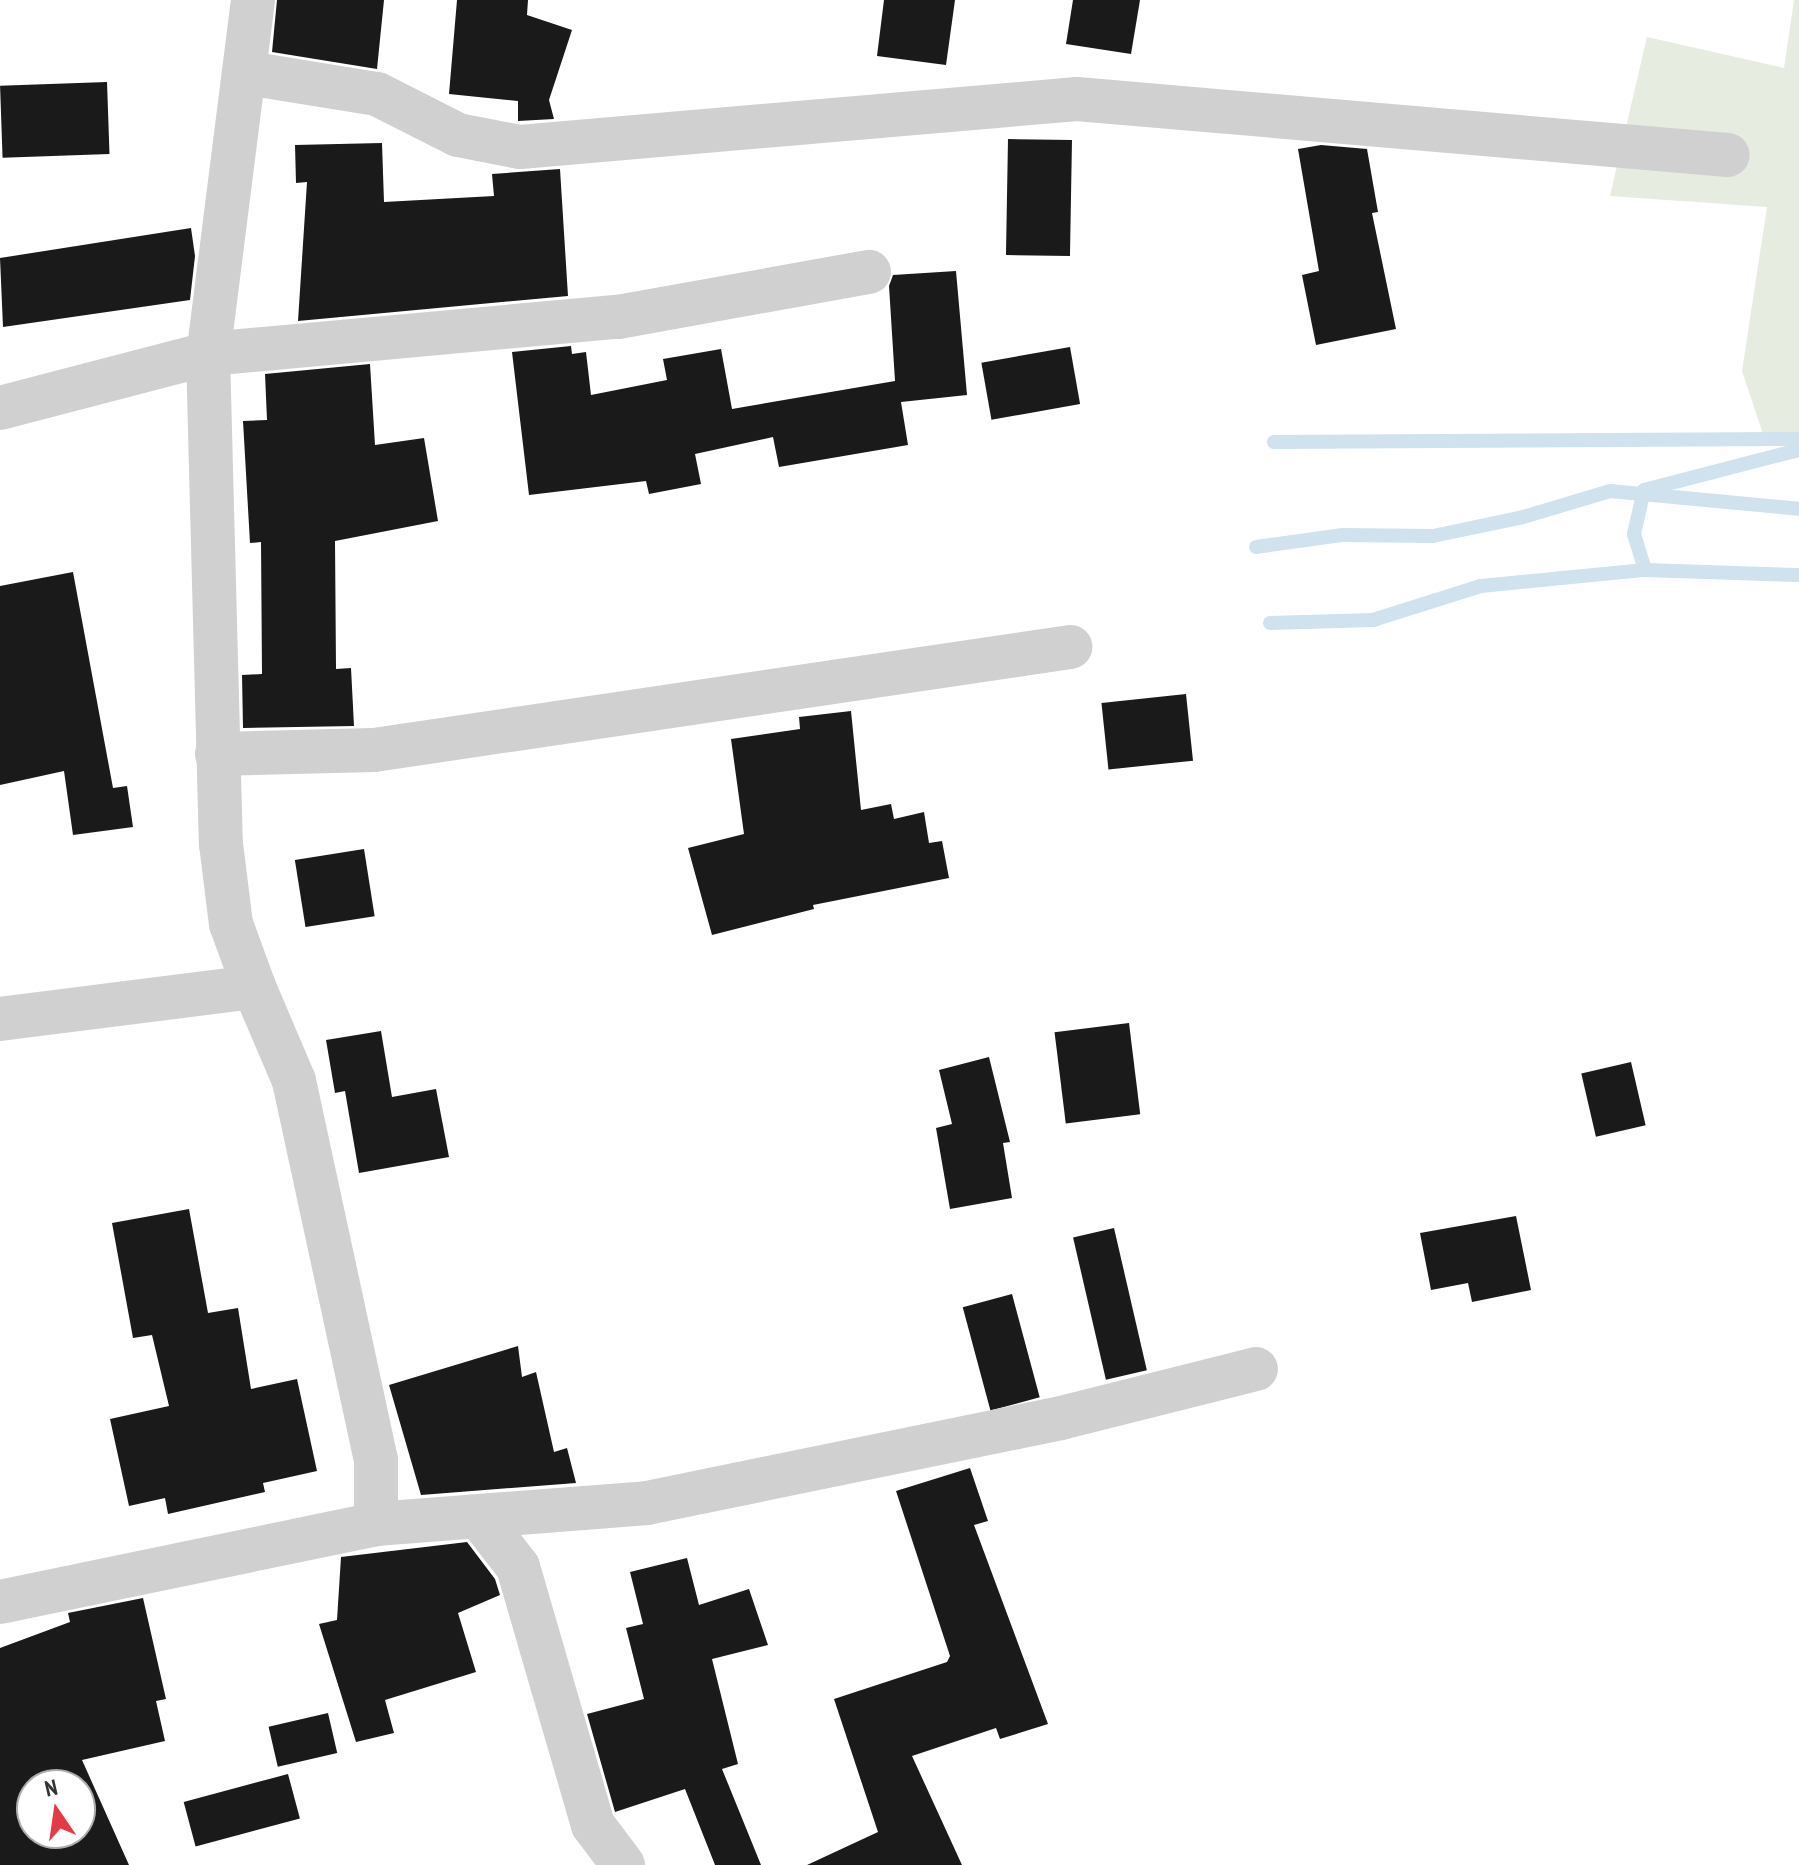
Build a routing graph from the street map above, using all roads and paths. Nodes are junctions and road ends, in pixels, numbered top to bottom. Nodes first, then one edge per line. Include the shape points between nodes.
1 (253, 0) edge
2 (247, 73) junction
3 (1728, 155) dead end
4 (869, 272) dead end
5 (208, 354) junction
6 (0, 408) edge
7 (1070, 647) dead end
8 (217, 754) junction
9 (254, 987) junction
10 (0, 1019) edge
11 (1256, 1369) dead end
12 (480, 1518) junction
13 (376, 1524) junction
14 (0, 1602) edge
15 (623, 1865) edge

1 - 2 street
2 - 3 street via 377,94 458,135 520,147 1077,99
2 - 5 street
4 - 5 street via 618,317
5 - 6 street
5 - 8 street
7 - 8 street via 374,750
8 - 9 street via 231,924
9 - 10 street
9 - 13 street via 278,1034 297,1096 376,1460
11 - 12 street via 1061,1418 647,1503
12 - 13 street
12 - 15 street via 518,1567 593,1825
13 - 14 street

